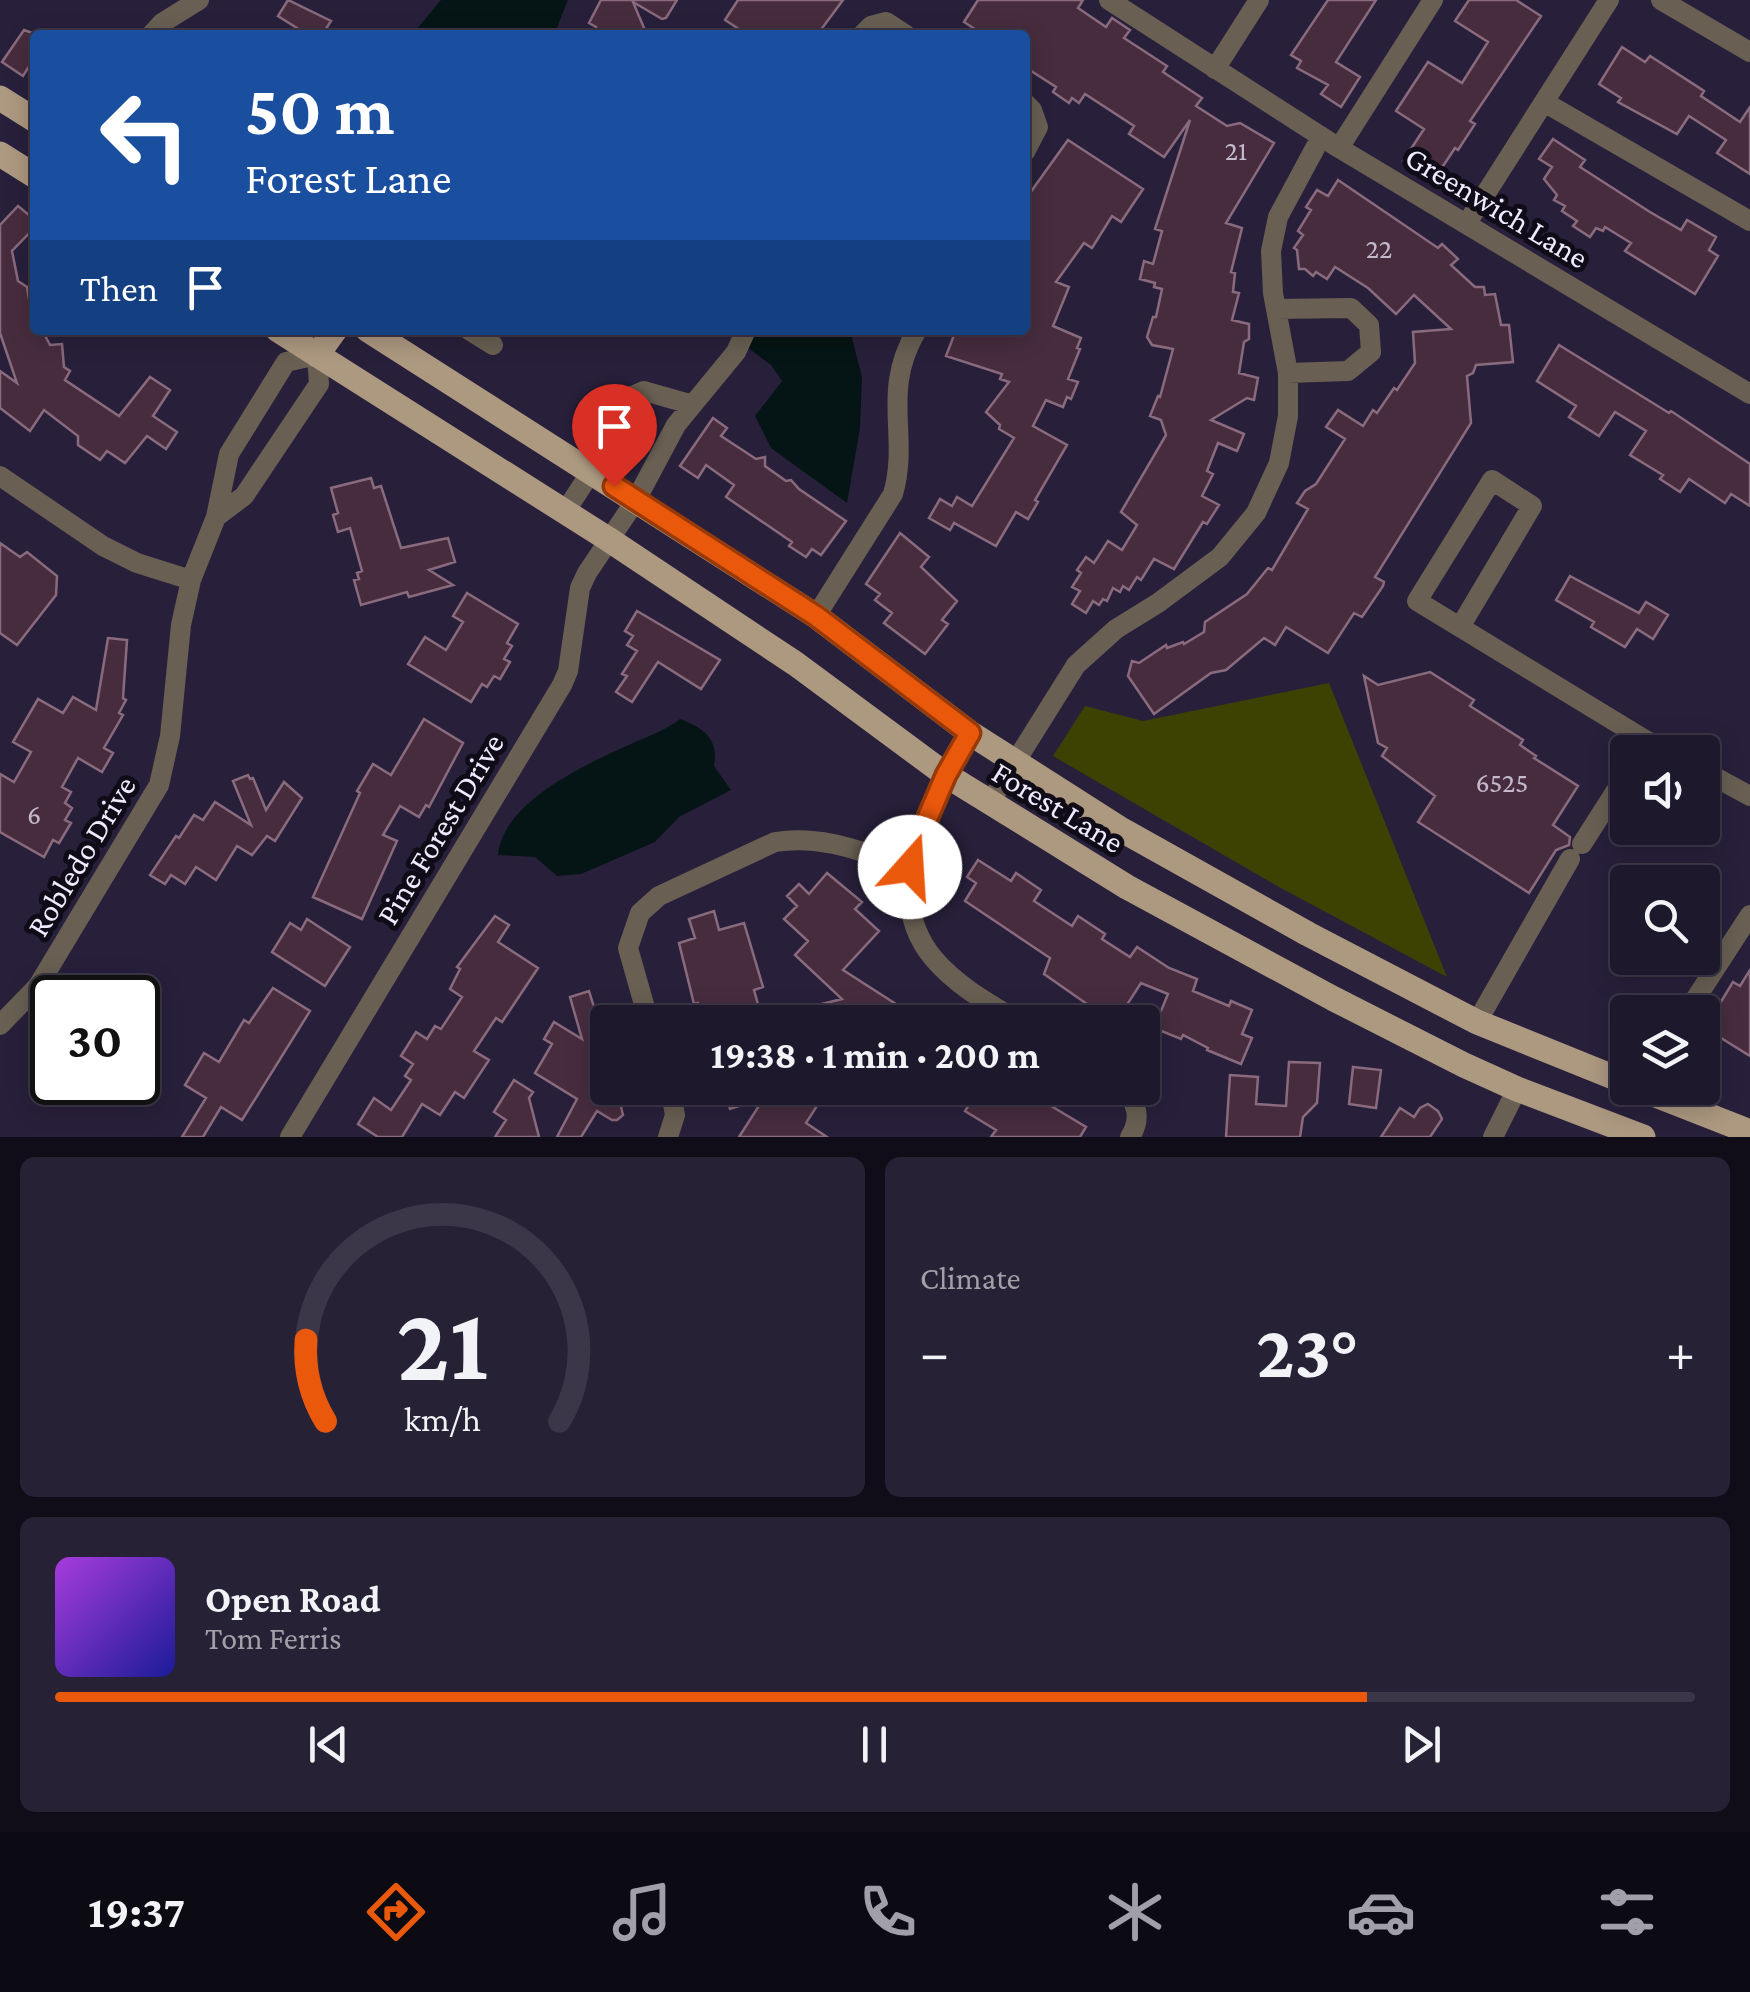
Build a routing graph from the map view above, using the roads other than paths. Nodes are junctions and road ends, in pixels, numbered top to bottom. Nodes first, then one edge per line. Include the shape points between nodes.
1 (199, 0) edge
2 (1109, 0) edge
3 (1259, 0) edge
4 (1434, 0) edge
5 (1608, 0) edge
6 (1661, 0) edge
7 (156, 30) edge
8 (867, 30) edge
9 (898, 30) edge
10 (1750, 52) edge
11 (1215, 70) junction
12 (0, 98) edge
13 (1544, 102) junction
14 (1030, 108) edge
15 (30, 117) edge
16 (1030, 142) edge
17 (1330, 143) junction
18 (0, 154) edge
19 (30, 173) edge
20 (1750, 221) edge
21 (1467, 224) junction
22 (1276, 309) junction
23 (286, 335) edge
24 (331, 335) edge
25 (376, 335) edge
26 (476, 335) edge
27 (744, 335) edge
28 (914, 335) edge
29 (493, 346) dead end
30 (317, 355) junction
31 (1288, 373) junction
32 (1750, 394) edge
33 (690, 404) junction
34 (255, 412) junction
35 (286, 432) junction
36 (592, 472) junction
37 (0, 476) edge
38 (636, 500) junction
39 (565, 512) junction
40 (216, 518) junction
41 (608, 539) junction
42 (192, 580) junction
43 (816, 616) junction
44 (1460, 627) junction
45 (970, 733) junction
46 (1625, 735) edge
47 (1016, 763) junction
48 (946, 775) junction
49 (1720, 780) edge
50 (1750, 796) edge
51 (1610, 800) edge
52 (990, 804) junction
53 (910, 867) junction
54 (1750, 915) edge
55 (1698, 995) edge
56 (644, 1005) edge
57 (992, 1005) edge
58 (1480, 1023) junction
59 (0, 1025) edge
60 (1464, 1065) junction
61 (1610, 1076) edge
62 (1516, 1089) junction
63 (673, 1105) edge
64 (1135, 1105) edge
65 (1682, 1105) edge
66 (1750, 1132) edge
67 (290, 1137) edge
68 (668, 1137) edge
69 (1130, 1137) edge
70 (1493, 1137) edge
71 (1643, 1137) edge

1 - 7 street
2 - 11 street, Greenwich Lane
3 - 11 street
4 - 17 street
5 - 13 street
6 - 10 street
8 - 9 street via 886,22
11 - 17 street, Greenwich Lane
12 - 15 main road
13 - 20 street
13 - 21 street
14 - 16 street via 1038,127
17 - 21 street, Greenwich Lane
17 - 22 street via 1278,216 1271,251
18 - 19 main road
21 - 32 street, Greenwich Lane
22 - 31 street
22 - 31 street via 1352,308 1368,324 1371,352 1348,371
23 - 30 main road, Forest Lane
24 - 30 main road
25 - 36 main road, Forest Lane
26 - 29 street
27 - 33 street, Pine Forest Drive
28 - 43 street via 898,383 899,473 893,494
30 - 34 street, Robledo Drive via 286,362
30 - 35 street, Robledo Drive via 319,384
30 - 39 main road, Forest Lane
31 - 47 street via 1279,463 1256,513 1220,557 1076,665
33 - 36 street via 644,392 630,397
33 - 38 street, Pine Forest Drive
34 - 35 street
34 - 40 street, Robledo Drive via 229,454
35 - 40 street, Robledo Drive via 244,496
36 - 38 main road, Forest Lane
36 - 39 street
37 - 42 street via 121,555
38 - 41 street, Pine Forest Drive
38 - 43 main road, Forest Lane
39 - 41 main road, Forest Lane
40 - 42 street, Robledo Drive
41 - 48 main road, Forest Lane via 796,664
41 - 67 street, Pine Forest Drive via 580,588 562,684
42 - 59 street, Robledo Drive via 159,785 38,986
43 - 45 main road, Forest Lane
44 - 44 street via 1532,506 1492,480 1418,602
44 - 46 street
45 - 47 main road, Forest Lane
45 - 48 street
47 - 52 street
47 - 58 main road, Forest Lane via 1122,830
48 - 52 main road, Forest Lane
48 - 53 street
49 - 50 street
51 - 58 street
52 - 60 main road, Forest Lane via 1334,1000
53 - 56 street via 824,840 794,839 659,896 640,913 628,948
53 - 57 street via 910,906 932,958
54 - 55 street
58 - 60 main road
58 - 61 main road, Forest Lane
60 - 62 main road, Forest Lane
62 - 70 street
62 - 71 main road, Forest Lane
63 - 68 street
64 - 69 street
65 - 66 main road

